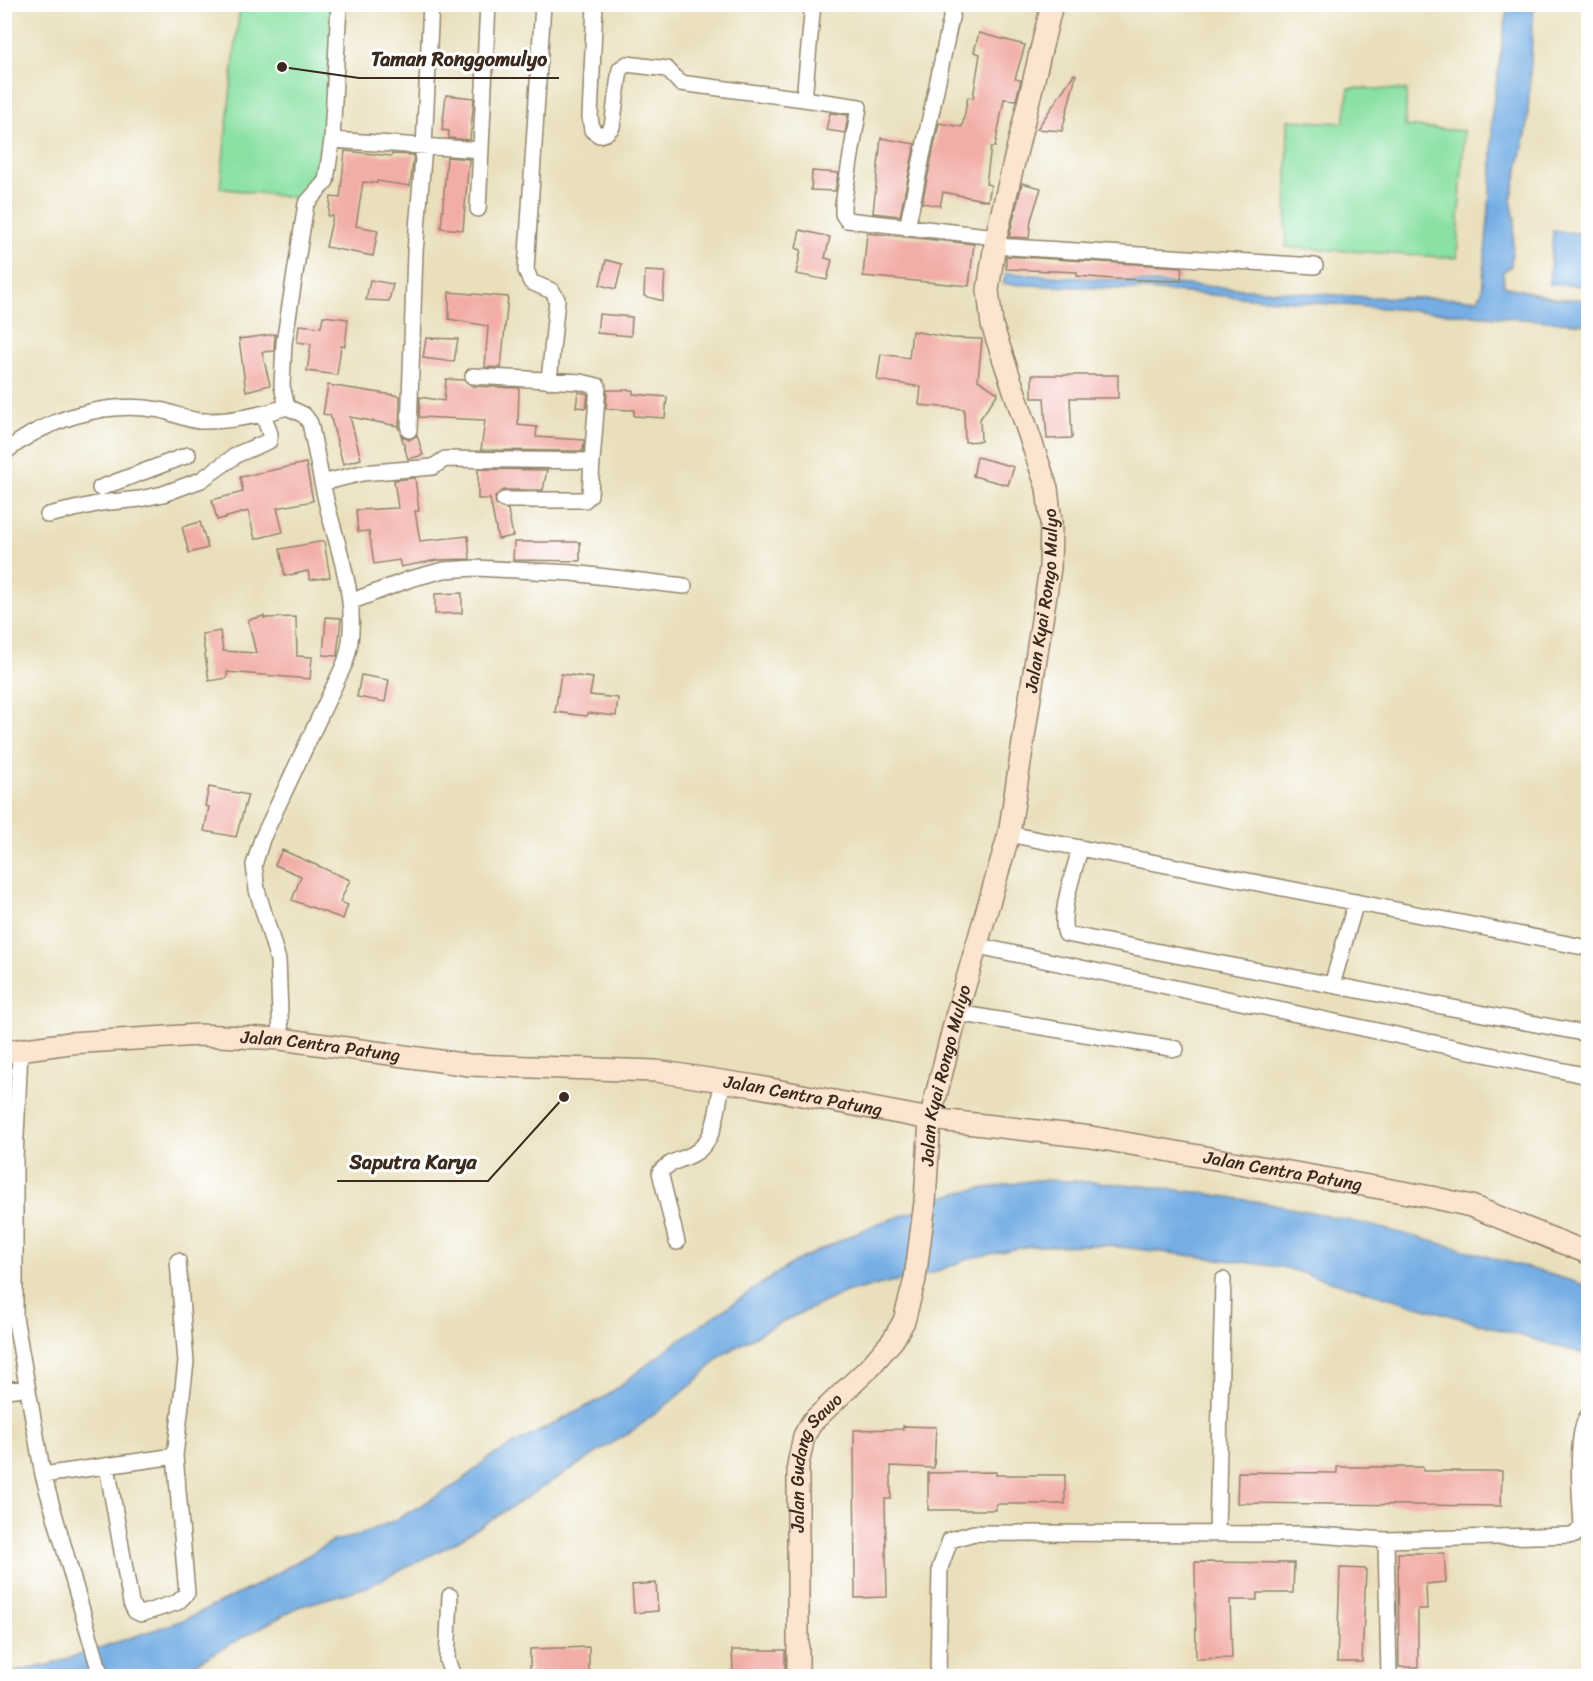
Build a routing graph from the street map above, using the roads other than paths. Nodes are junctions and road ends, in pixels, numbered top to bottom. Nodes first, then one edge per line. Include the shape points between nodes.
1 (339, 4) edge
2 (431, 4) edge
3 (488, 4) edge
4 (543, 4) edge
5 (595, 4) edge
6 (813, 4) edge
7 (954, 4) edge
8 (1052, 4) edge
9 (804, 99) junction
10 (332, 140) junction
11 (424, 147) junction
12 (481, 150) junction
13 (478, 209) dead end
14 (907, 228) junction
15 (995, 242) junction
16 (1315, 266) dead end
17 (473, 376) dead end
18 (549, 381) junction
19 (286, 407) junction
20 (263, 414) junction
21 (409, 430) dead end
22 (4, 453) edge
23 (188, 454) dead end
24 (592, 461) junction
25 (322, 483) junction
26 (100, 488) dead end
27 (504, 500) dead end
28 (48, 515) dead end
29 (684, 586) dead end
30 (350, 602) junction
31 (1009, 834) junction
32 (1080, 848) junction
33 (1356, 902) junction
34 (978, 946) junction
35 (1588, 948) edge
36 (1332, 985) junction
37 (957, 1013) junction
38 (1588, 1034) edge
39 (281, 1039) junction
40 (1176, 1049) dead end
41 (12, 1051) edge
42 (1588, 1076) edge
43 (722, 1081) junction
44 (930, 1119) junction
45 (676, 1242) dead end
46 (1588, 1252) edge
47 (178, 1261) dead end
48 (915, 1279) joint
49 (1223, 1280) dead end
50 (26, 1388) junction
51 (4, 1390) edge
52 (1588, 1416) edge
53 (175, 1456) junction
54 (107, 1466) junction
55 (43, 1475) junction
56 (1217, 1534) junction
57 (1386, 1540) junction
58 (450, 1596) dead end
59 (101, 1677) edge
60 (453, 1677) edge
61 (798, 1677) edge
62 (938, 1677) edge
63 (1389, 1677) edge

1 - 10 street
2 - 11 street
3 - 12 street
4 - 18 street via 526,270 531,282 552,291 557,299
5 - 9 street via 590,117 591,129 597,134 612,127 620,69 627,64 667,69 680,83
6 - 9 street
7 - 14 street
8 - 15 street, Jalan Kyai Rongo Mulyo
9 - 14 street via 859,107 843,204 847,220
10 - 11 street
10 - 19 street via 326,181 306,204 298,243 284,352 282,386
11 - 12 street
11 - 21 street via 415,252
12 - 13 street
14 - 15 street
15 - 16 street
15 - 31 street, Jalan Kyai Rongo Mulyo via 988,306 1047,488 1051,522 1050,568
17 - 18 street
18 - 24 street via 598,386
19 - 20 street
19 - 25 street via 304,415 310,423
20 - 22 street via 236,420 198,421 159,410 120,409 38,428
20 - 28 street via 269,441 238,454 201,480 140,500 101,503
23 - 26 street
24 - 25 street via 445,459 433,467 362,473
24 - 27 street via 590,495 585,500
25 - 30 street
29 - 30 street via 572,573 476,568 444,570 410,579
30 - 39 street via 351,645 345,663 262,839 254,865 257,890 278,960
31 - 32 street
31 - 34 street, Jalan Kyai Rongo Mulyo
32 - 33 street
32 - 36 street via 1064,913 1066,934
33 - 35 street
33 - 36 street
34 - 37 street, Jalan Kyai Rongo Mulyo
34 - 42 street
36 - 38 street
37 - 40 street
37 - 44 street, Jalan Kyai Rongo Mulyo
39 - 41 street, Jalan Centra Patung via 199,1035 70,1043
39 - 43 street, Jalan Centra Patung via 468,1065 656,1071
41 - 50 street via 15,1317
43 - 44 street, Jalan Centra Patung
43 - 45 street via 710,1136 701,1149 660,1172
44 - 46 street, Jalan Centra Patung via 1091,1137 1431,1197 1471,1206
44 - 48 street, Jalan Kyai Rongo Mulyo
47 - 53 street via 186,1362
48 - 61 street, Jalan Gudang Sawo via 904,1321 893,1340 812,1422 804,1436 798,1465
49 - 56 street
50 - 51 street
50 - 55 street
52 - 57 street via 1581,1440 1582,1526 1575,1535
53 - 54 street
53 - 54 street via 187,1593 178,1602 141,1614 131,1603
54 - 55 street
55 - 59 street
56 - 57 street via 1304,1534
56 - 62 street via 974,1533 950,1540 940,1568
57 - 63 street
58 - 60 street via 447,1660

